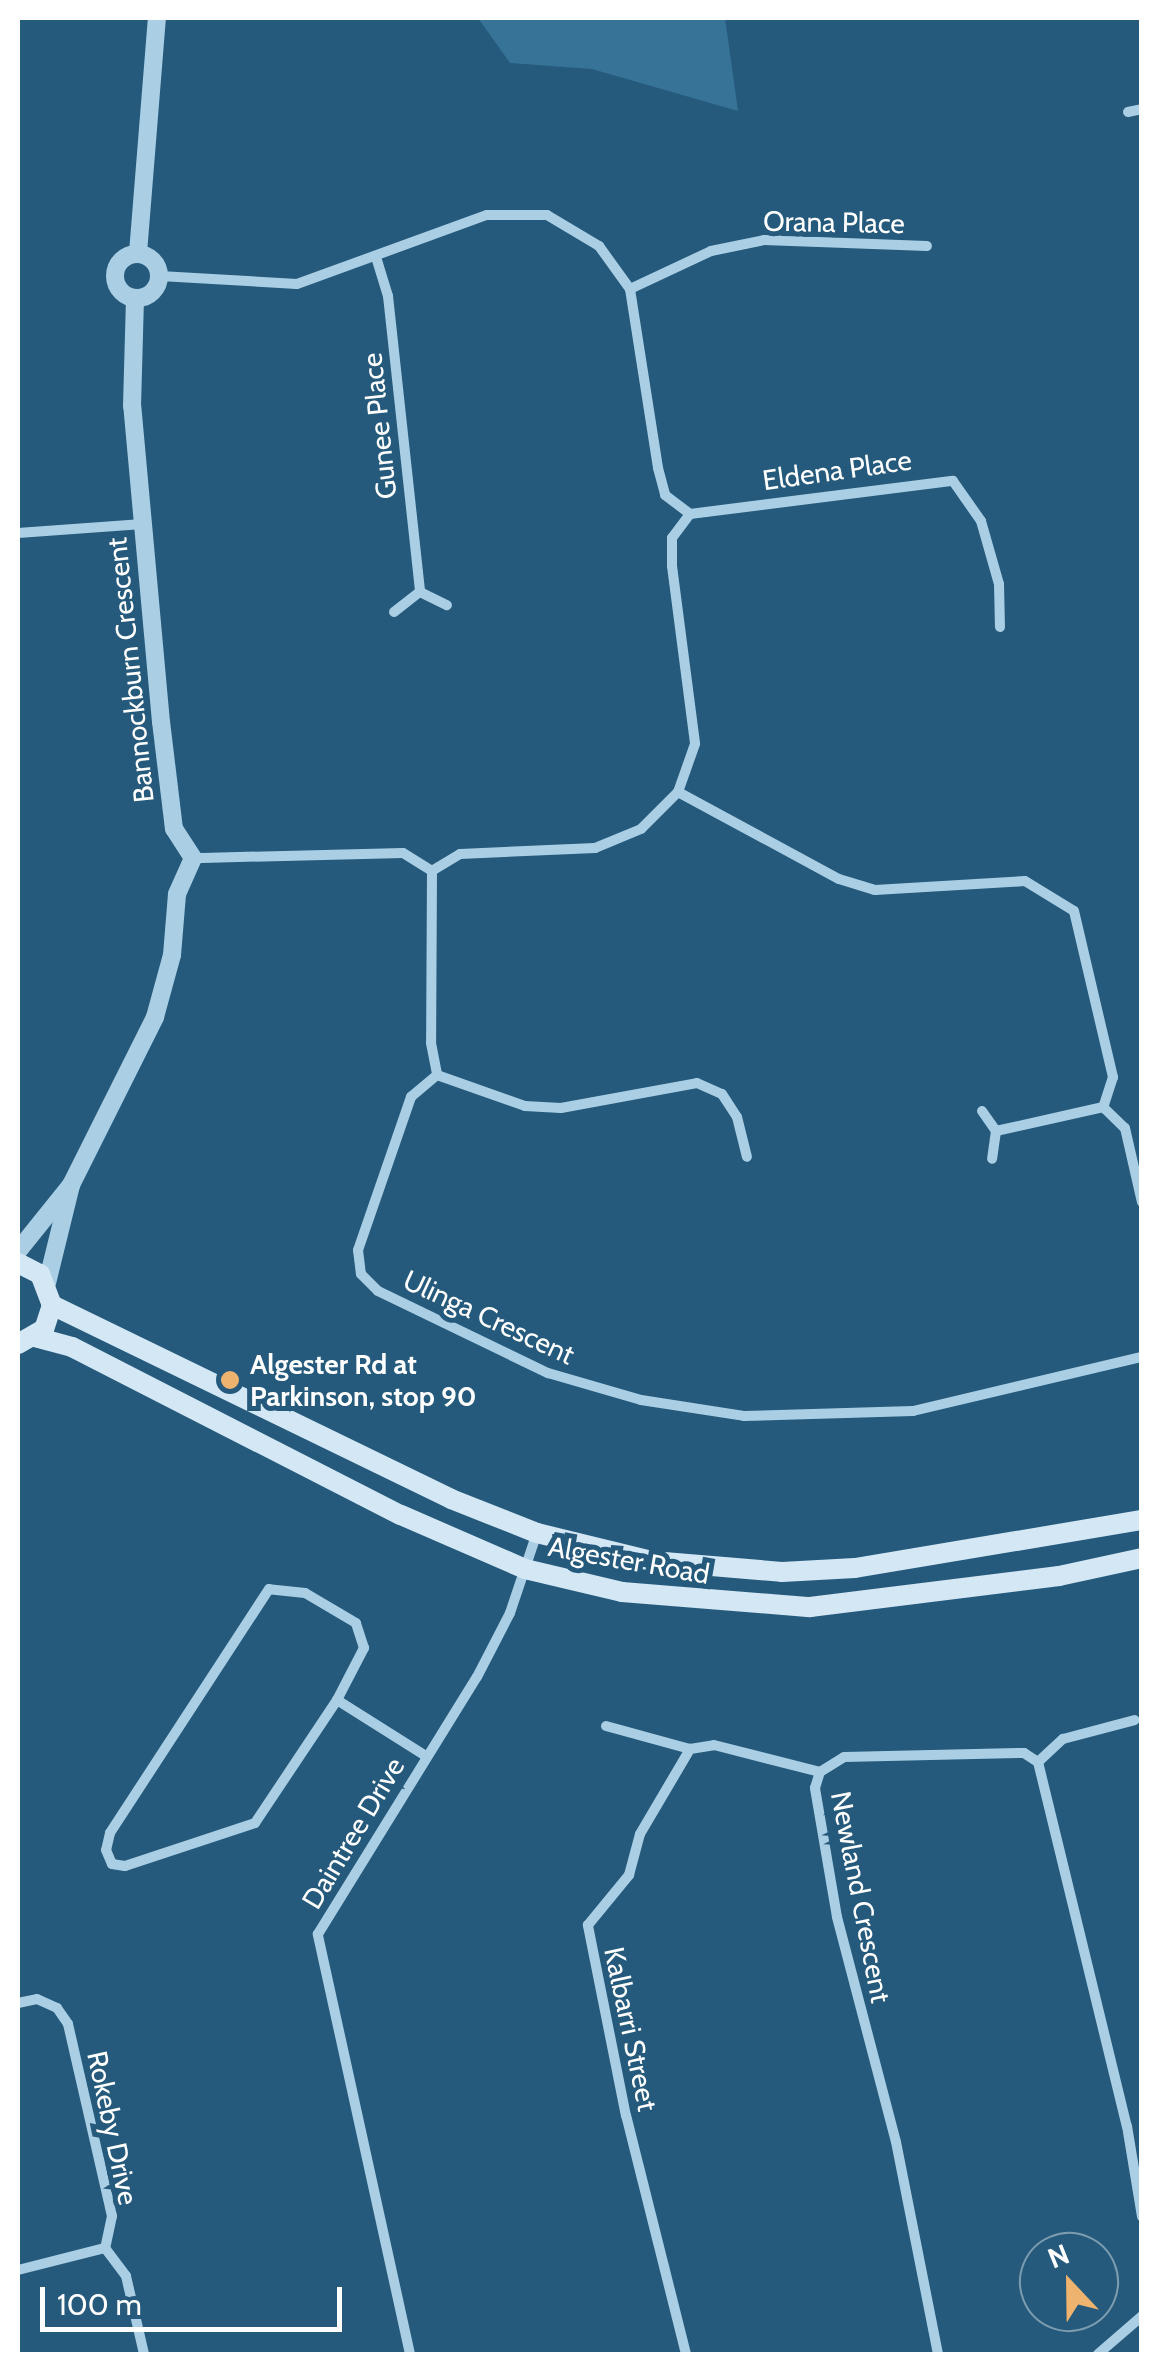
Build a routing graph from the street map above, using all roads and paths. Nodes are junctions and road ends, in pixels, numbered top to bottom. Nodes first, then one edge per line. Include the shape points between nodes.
1 (157, 18) edge
2 (1142, 109) edge
3 (1128, 112) dead end
4 (926, 246) dead end
5 (138, 253) junction
6 (376, 256) junction
7 (160, 276) junction
8 (630, 289) junction
9 (135, 298) junction
10 (690, 514) junction
11 (142, 524) junction
12 (18, 532) edge
13 (420, 592) junction
14 (447, 605) dead end
15 (394, 612) dead end
16 (1000, 627) dead end
17 (678, 792) junction
18 (193, 858) junction
19 (432, 870) junction
20 (437, 1075) junction
21 (1103, 1107) junction
22 (982, 1112) dead end
23 (996, 1131) junction
24 (747, 1157) dead end
25 (992, 1159) dead end
26 (71, 1185) junction
27 (1142, 1202) edge
28 (18, 1250) edge
29 (18, 1263) edge
30 (47, 1283) junction
31 (52, 1306) junction
32 (24, 1343) edge
33 (1142, 1358) edge
34 (1142, 1520) edge
35 (537, 1533) junction
36 (1142, 1558) edge
37 (525, 1569) junction
38 (336, 1700) junction
39 (1135, 1720) dead end
40 (606, 1726) dead end
41 (690, 1750) junction
42 (426, 1756) junction
43 (1038, 1762) junction
44 (820, 1772) junction
45 (18, 2004) edge
46 (1142, 2217) edge
47 (105, 2248) junction
48 (18, 2270) edge
49 (1142, 2316) edge
50 (144, 2354) edge
51 (410, 2354) edge
52 (686, 2354) edge
53 (938, 2354) edge
54 (1098, 2354) edge

1 - 5 street
2 - 3 street
4 - 8 street, Orana Place via 764,240 711,251
5 - 7 street via 156,263
5 - 9 street via 116,270 121,291
6 - 7 street via 297,284
6 - 8 street via 487,215 547,215 599,246
6 - 13 street, Gunee Place via 388,296
7 - 9 street via 152,292
8 - 10 street via 658,468 666,495
9 - 11 street, Bannockburn Crescent via 132,406
10 - 16 street, Eldena Place via 953,481 981,521 999,584
10 - 17 street via 672,538 694,744
11 - 12 street
11 - 18 street, Bannockburn Crescent via 172,817
13 - 14 street
13 - 15 street
17 - 19 street via 640,829 594,848 460,854
17 - 21 street via 839,878 876,890 1025,881 1054,893 1079,922 1113,1077
18 - 19 street via 403,853
18 - 26 street via 177,894 172,955 155,1017
19 - 20 street via 431,1043
20 - 24 street via 526,1106 561,1108 698,1084 722,1094 737,1117
20 - 33 street, Ulinga Crescent via 411,1097 358,1250 361,1274 378,1290 548,1373 641,1400 744,1416 840,1417 913,1411
21 - 23 street
21 - 27 street via 1125,1128
22 - 23 street
23 - 25 street
26 - 28 street
26 - 30 street
29 - 30 main road
30 - 31 main road
31 - 32 main road
31 - 35 main road, Algester Road via 451,1499
32 - 37 main road, Algester Road via 72,1347 401,1515
34 - 35 main road, Algester Road via 923,1560 782,1572 652,1561
35 - 37 street, Daintree Drive
36 - 37 main road, Algester Road via 1059,1576 810,1607 702,1604
37 - 42 street, Daintree Drive via 477,1677
38 - 38 street via 255,1824 125,1866 112,1864 106,1850 110,1834 269,1589 304,1593 356,1622 364,1648
38 - 42 street
39 - 43 street via 1063,1739
40 - 41 street
41 - 44 street via 714,1745
41 - 52 street, Kalbarri Street via 640,1834 629,1875 588,1925 626,2116
42 - 51 street, Daintree Drive via 318,1934
43 - 44 street, Newland Crescent via 1024,1753 844,1757
43 - 46 street via 1127,2126
44 - 53 street, Newland Crescent via 815,1788 837,1917 896,2142
45 - 47 street, Rokeby Drive via 37,1999 57,2008 68,2024 112,2216
47 - 48 street
47 - 50 street, Rokeby Drive via 126,2276
49 - 54 street

